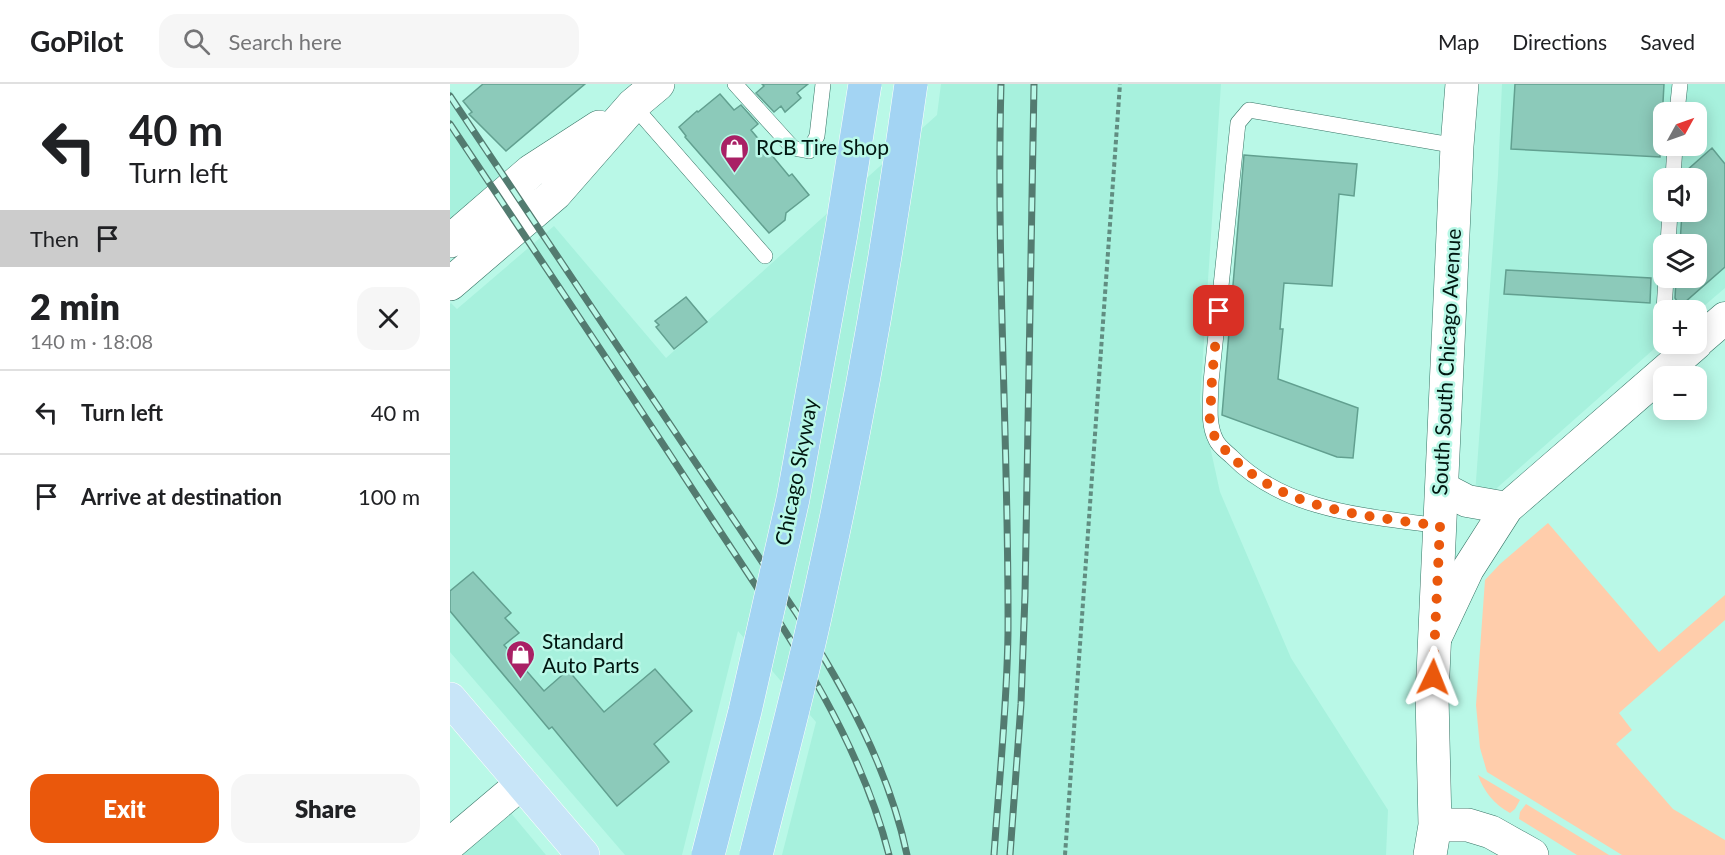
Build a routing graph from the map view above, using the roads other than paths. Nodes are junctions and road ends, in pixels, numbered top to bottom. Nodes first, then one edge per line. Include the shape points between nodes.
1 (658, 84) edge
2 (735, 84) edge
3 (823, 84) edge
4 (864, 84) edge
5 (911, 84) edge
6 (1462, 84) edge
7 (1680, 84) edge
8 (1678, 102) edge
9 (633, 105) junction
10 (1457, 146) junction
11 (450, 241) edge
12 (765, 256) dead end
13 (450, 284) edge
14 (1725, 318) edge
15 (1707, 332) edge
16 (1680, 354) edge
17 (1442, 488) junction
18 (1507, 508) junction
19 (1440, 526) junction
20 (1435, 639) junction
21 (450, 699) edge
22 (522, 783) junction
23 (1432, 840) edge
24 (450, 844) edge
25 (583, 855) edge
26 (708, 855) edge
27 (756, 855) edge
28 (1532, 855) edge

1 - 9 main road
2 - 3 lane via 793,148 809,151 817,136
4 - 26 highway, Chicago Skyway, bridge via 795,488
5 - 27 highway, bridge via 888,241 840,498
6 - 10 main road, South South Chicago Avenue
7 - 8 lane
9 - 11 main road via 531,171
9 - 12 lane
9 - 13 main road via 555,194
10 - 17 main road, South South Chicago Avenue
10 - 19 lane via 1249,110 1238,123 1211,382 1210,423 1216,442 1242,468 1269,486 1336,511
14 - 15 street
16 - 18 street
17 - 18 street via 1467,501
17 - 19 main road, South South Chicago Avenue
18 - 20 street via 1468,568
19 - 20 main road, South South Chicago Avenue
20 - 23 main road, South South Chicago Avenue
21 - 22 main road
22 - 24 street
22 - 25 main road
23 - 28 main road via 1468,825 1491,832

